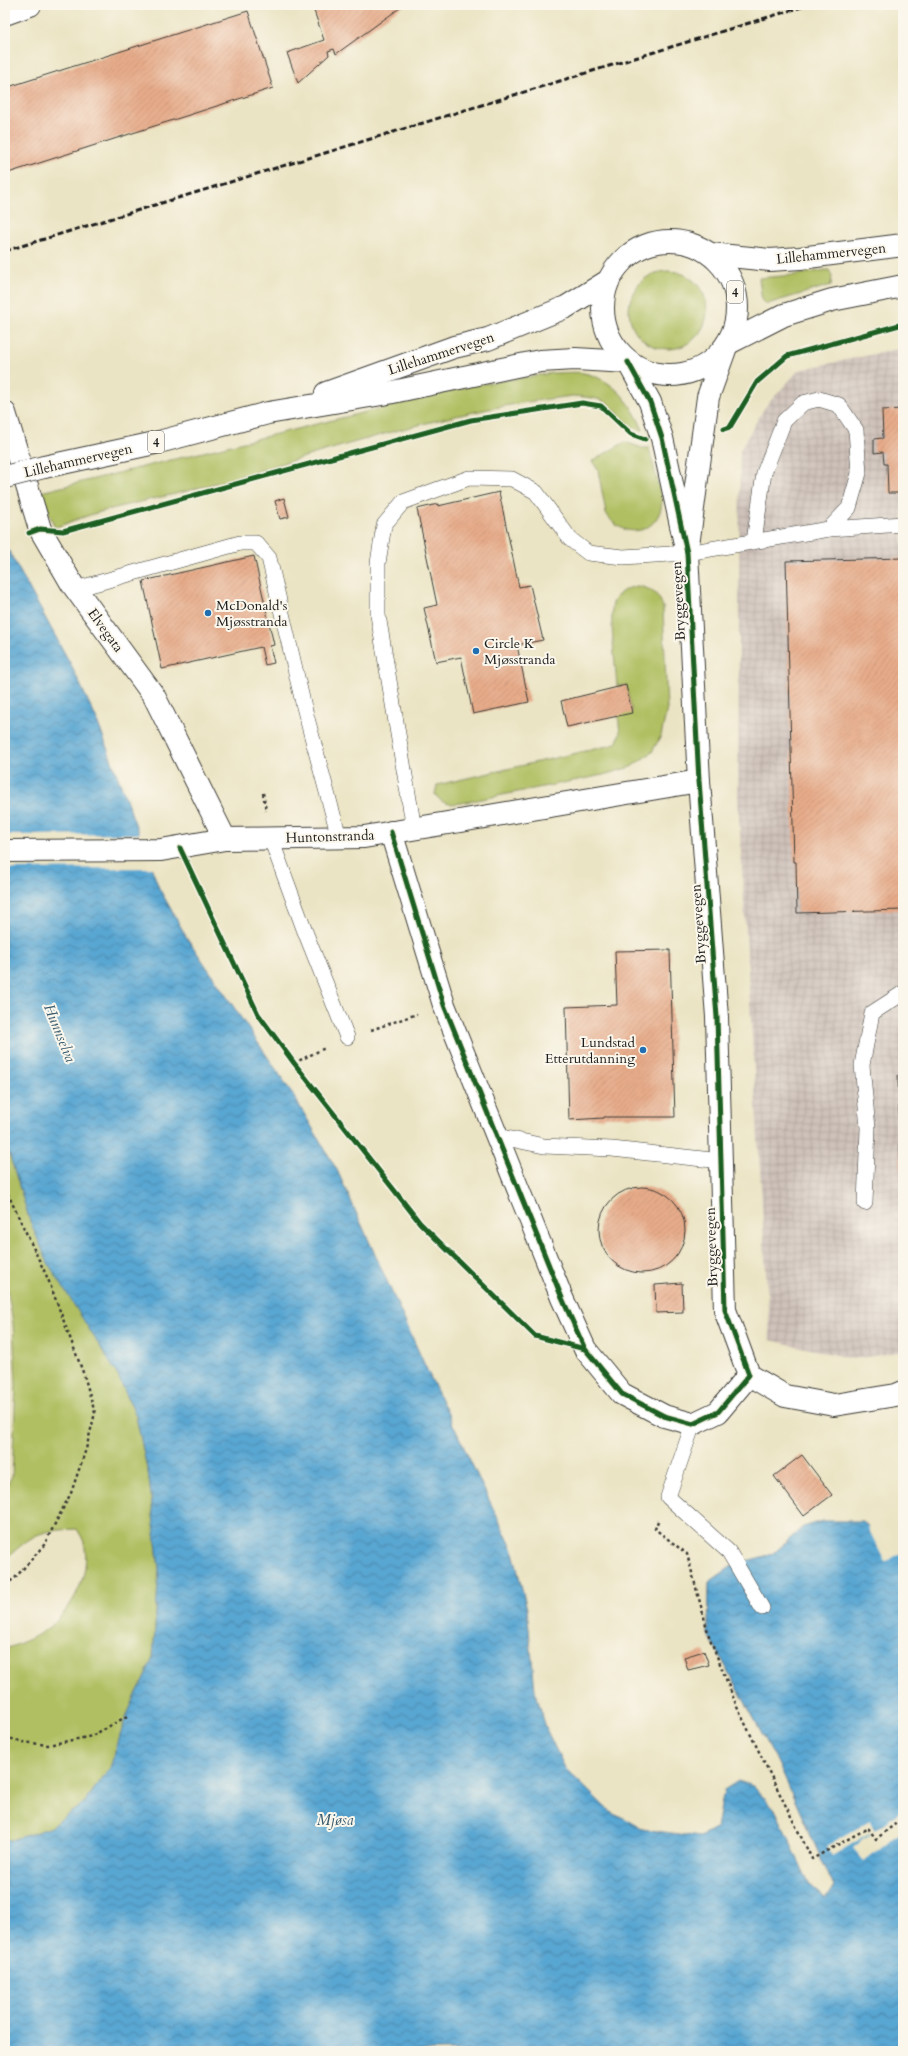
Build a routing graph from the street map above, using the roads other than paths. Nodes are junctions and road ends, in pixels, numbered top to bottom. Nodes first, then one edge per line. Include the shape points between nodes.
1 (30, 5) edge
2 (5, 14) edge
3 (903, 245) edge
4 (710, 254) junction
5 (608, 281) junction
6 (903, 286) edge
7 (727, 344) junction
8 (628, 362) junction
9 (5, 413) edge
10 (268, 413) junction
11 (5, 477) edge
12 (903, 524) edge
13 (829, 529) junction
14 (754, 541) junction
15 (687, 553) junction
16 (76, 589) junction
17 (699, 781) junction
18 (414, 829) junction
19 (391, 832) junction
20 (339, 837) junction
21 (225, 839) junction
22 (271, 839) junction
23 (5, 851) edge
24 (903, 993) edge
25 (347, 1037) dead end
26 (498, 1136) junction
27 (721, 1161) junction
28 (866, 1203) dead end
29 (749, 1375) junction
30 (903, 1392) edge
31 (693, 1424) junction
32 (762, 1608) dead end

1 - 2 main road
3 - 4 main road, Lillehammervegen / 4 via 792,259 770,260
4 - 5 main road, 4 via 679,241 656,243 630,254 617,266
4 - 7 main road, 4 via 731,280 736,296 737,313 734,329
5 - 8 main road, 4 via 602,303 604,325 614,346
5 - 10 main road, Lillehammervegen / 4 via 566,307 488,339 454,347
6 - 7 main road, 4 via 832,300 784,315
7 - 8 main road, 4 via 715,358 700,369 682,375 663,376 645,371
7 - 15 main road, Bryggevegen via 708,397
8 - 10 main road, Lillehammervegen / 4 via 575,358 540,361 388,393
8 - 15 main road, Bryggevegen via 650,402 662,438
9 - 16 main road, Elvegata via 40,529
10 - 11 main road, Lillehammervegen / 4, bridge via 155,443
12 - 13 lane
13 - 14 lane
13 - 14 lane via 849,508 859,473 856,430 838,405 819,399 803,403 784,421 764,473
14 - 15 lane
15 - 17 main road, Bryggevegen
15 - 18 lane via 623,557 588,553 570,539 536,492 512,479 469,478 403,502 384,525 378,563 378,615
16 - 20 lane via 240,543 256,543 269,558 304,707
16 - 21 main road, Elvegata via 154,696
17 - 18 main road, Huntonstranda
17 - 27 main road, Bryggevegen via 717,1017
18 - 19 main road, Huntonstranda
19 - 20 main road, Huntonstranda via 364,837
19 - 26 main road via 444,1005
20 - 22 main road, Huntonstranda
21 - 22 main road, Huntonstranda
21 - 23 main road, Huntonstranda via 161,850
22 - 25 lane
24 - 28 lane via 872,1012 862,1066 868,1128
26 - 27 lane via 544,1146 612,1149
26 - 31 main road via 562,1298 585,1349 622,1394 664,1416
27 - 29 main road, Bryggevegen via 725,1310
29 - 30 main road via 785,1396 834,1405
29 - 31 main road via 718,1412
31 - 32 lane via 668,1497 728,1552

